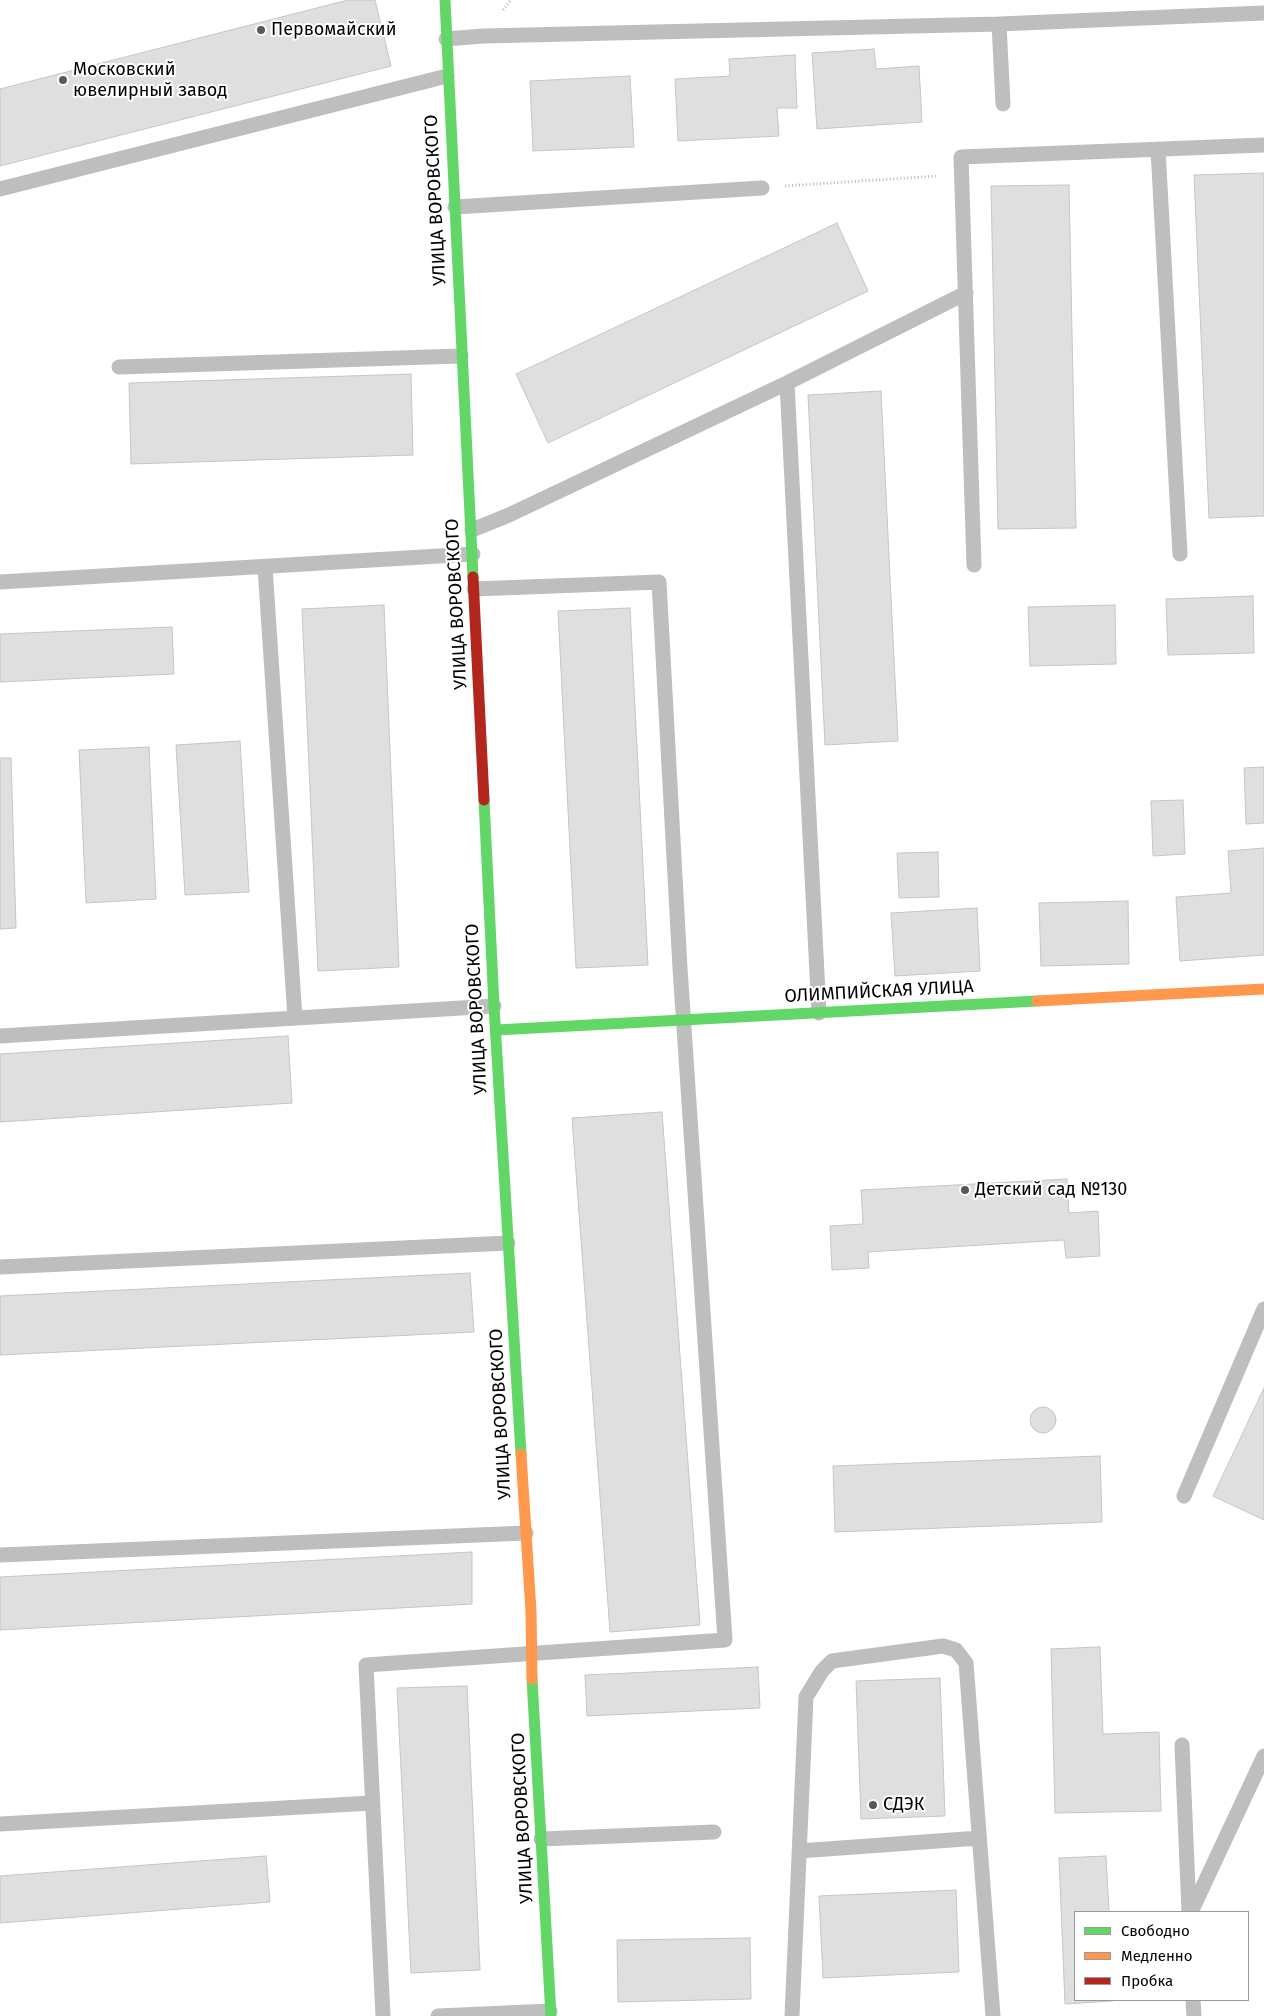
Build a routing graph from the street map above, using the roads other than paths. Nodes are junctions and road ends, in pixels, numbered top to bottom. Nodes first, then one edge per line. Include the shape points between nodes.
1 (445, 0) edge
2 (1264, 13) edge
3 (999, 24) junction
4 (446, 39) junction
5 (447, 76) junction
6 (1003, 104) dead end
7 (1264, 145) edge
8 (1158, 149) junction
9 (762, 188) road end
10 (0, 189) edge
11 (455, 208) junction
12 (966, 293) junction
13 (461, 356) junction
14 (119, 367) dead end
15 (787, 384) junction
16 (472, 530) junction
17 (473, 554) junction
18 (1180, 554) dead end
19 (974, 565) dead end
20 (265, 567) junction
21 (0, 582) edge
22 (474, 589) junction
23 (1264, 989) edge
24 (494, 1006) junction
25 (819, 1013) junction
26 (295, 1018) junction
27 (684, 1020) junction
28 (496, 1030) junction
29 (0, 1036) edge
30 (508, 1243) junction
31 (0, 1267) edge
32 (1264, 1309) edge
33 (1184, 1496) dead end
34 (526, 1534) junction
35 (0, 1556) edge
36 (531, 1653) junction
37 (1182, 1745) dead end
38 (1264, 1756) edge
39 (372, 1803) junction
40 (0, 1824) edge
41 (714, 1832) dead end
42 (979, 1838) junction
43 (541, 1839) junction
44 (799, 1851) junction
45 (1190, 1911) edge
46 (1190, 1911) edge
47 (1193, 2001) edge
48 (551, 2013) edge
49 (383, 2016) edge
50 (438, 2016) edge
51 (792, 2016) edge
52 (993, 2016) edge
53 (1194, 2016) edge

1 - 4 street, УЛИЦА ВОРОВСКОГО
2 - 3 lane
3 - 4 lane
3 - 6 lane
4 - 5 street, УЛИЦА ВОРОВСКОГО
5 - 10 lane
5 - 11 street, УЛИЦА ВОРОВСКОГО
7 - 8 lane
8 - 12 lane via 961,157
8 - 18 lane
9 - 11 lane
11 - 13 street, УЛИЦА ВОРОВСКОГО
12 - 15 lane
12 - 19 lane
13 - 14 lane
13 - 16 street, УЛИЦА ВОРОВСКОГО
15 - 16 lane
15 - 25 lane
16 - 17 street, УЛИЦА ВОРОВСКОГО
17 - 20 lane
17 - 22 street, УЛИЦА ВОРОВСКОГО
20 - 21 lane
20 - 26 lane
22 - 24 street, УЛИЦА ВОРОВСКОГО
22 - 27 lane via 659,582
23 - 25 street, ОЛИМПИЙСКАЯ УЛИЦА
24 - 26 lane
24 - 28 street, УЛИЦА ВОРОВСКОГО
25 - 27 street, ОЛИМПИЙСКАЯ УЛИЦА
26 - 29 lane
27 - 28 street, ОЛИМПИЙСКАЯ УЛИЦА
27 - 36 lane via 726,1640
28 - 30 street, УЛИЦА ВОРОВСКОГО
30 - 31 lane
30 - 34 street, УЛИЦА ВОРОВСКОГО
32 - 33 lane
34 - 35 lane
34 - 36 street, УЛИЦА ВОРОВСКОГО
36 - 39 lane via 366,1665
36 - 43 street, УЛИЦА ВОРОВСКОГО
37 - 45 lane
38 - 46 lane
39 - 40 lane
39 - 49 lane
41 - 43 lane
42 - 44 lane
42 - 44 lane via 966,1663 956,1650 943,1646 832,1661 822,1671 806,1697
42 - 52 lane
43 - 48 street, УЛИЦА ВОРОВСКОГО
44 - 51 lane
47 - 53 lane
48 - 50 lane

